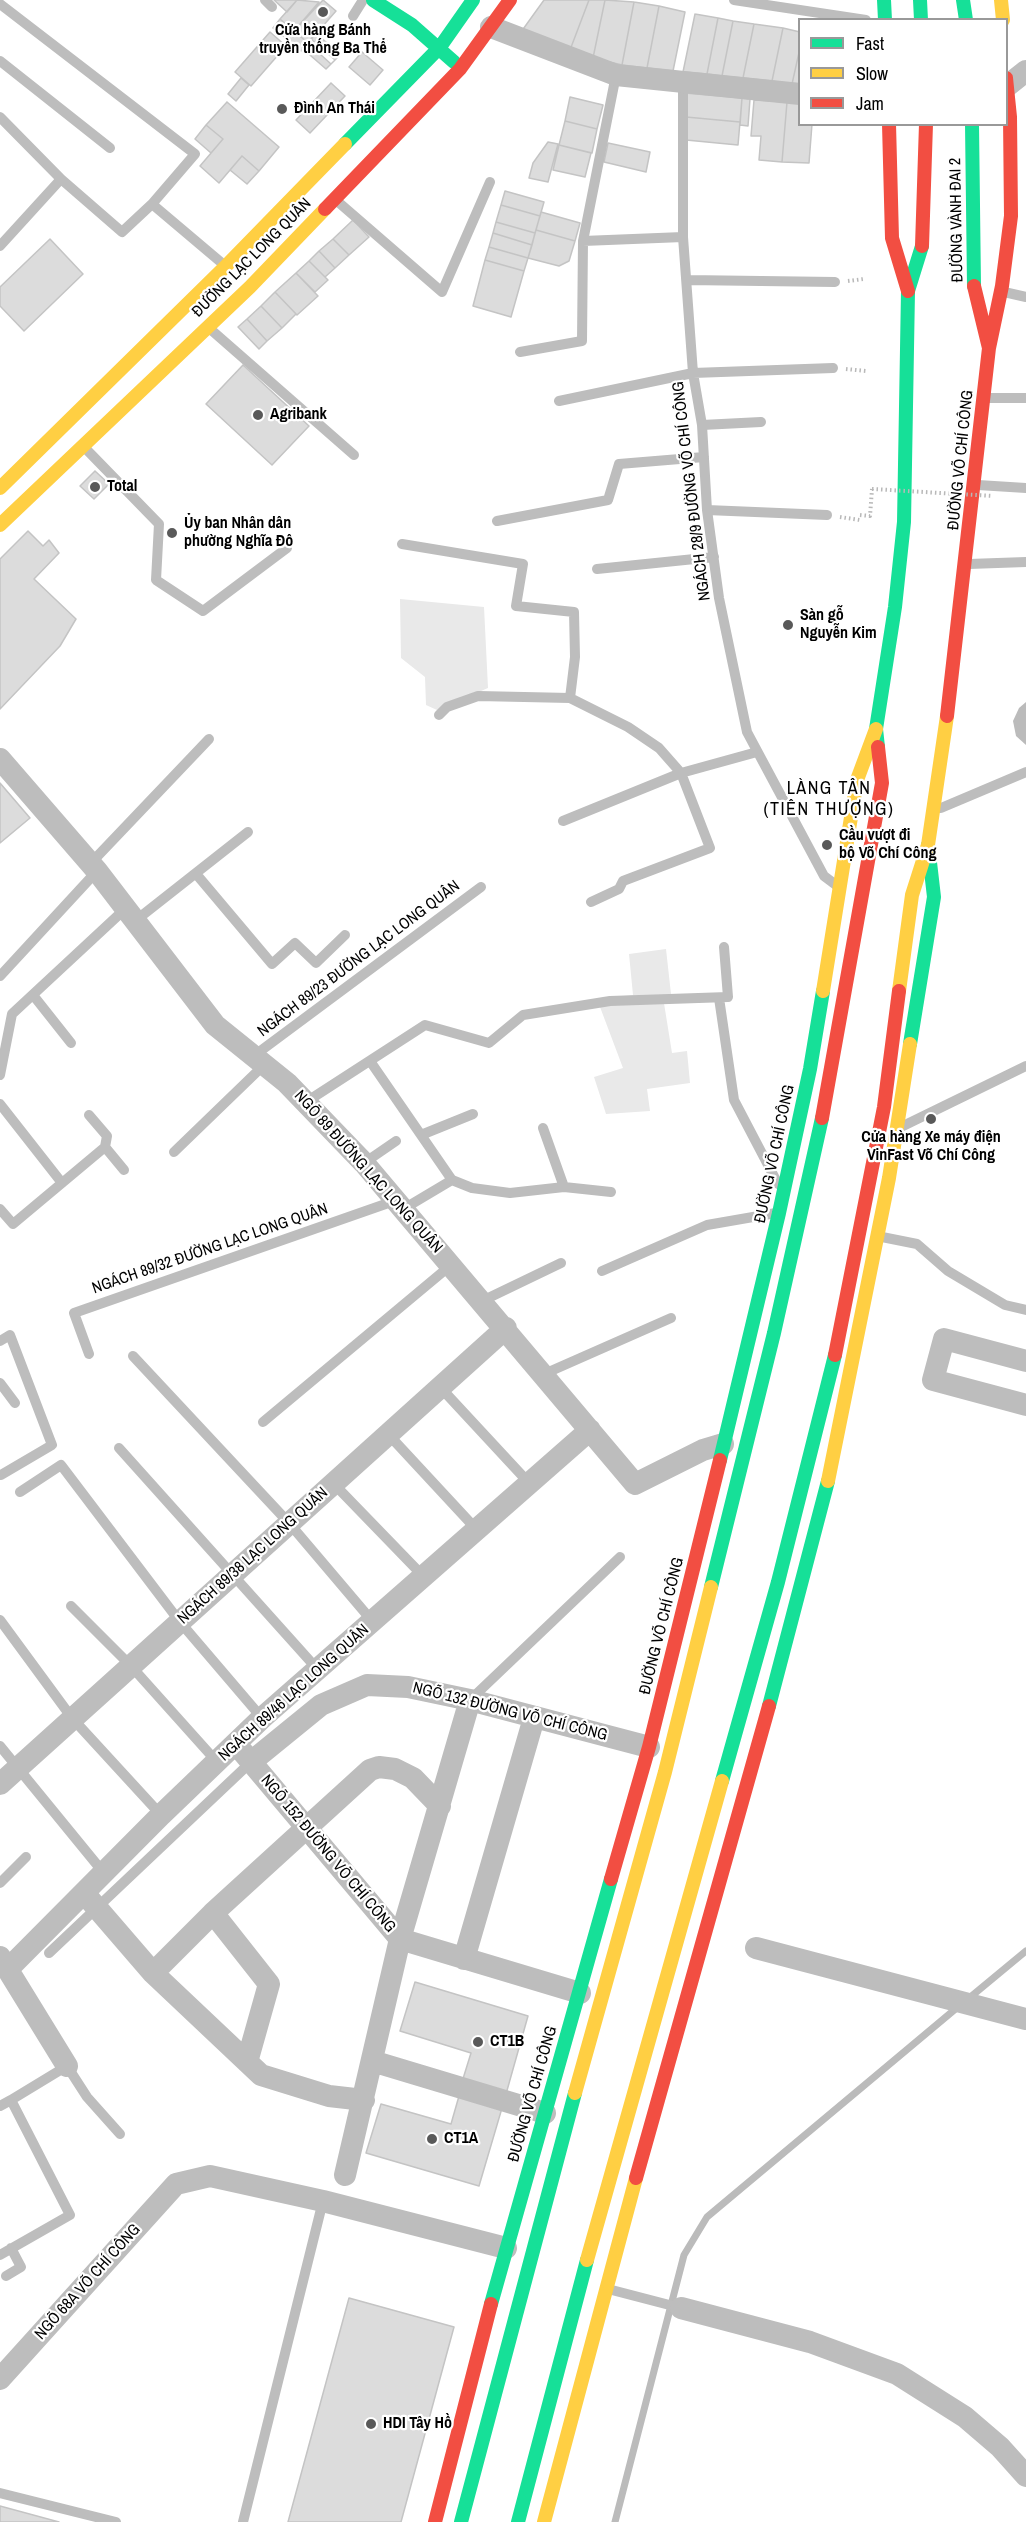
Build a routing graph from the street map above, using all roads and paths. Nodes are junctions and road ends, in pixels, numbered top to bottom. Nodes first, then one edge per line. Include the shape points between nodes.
1 (363, 0) edge
2 (373, 0) edge
3 (472, 0) edge
4 (510, 0) edge
5 (734, 0) edge
6 (884, 0) edge
7 (920, 0) edge
8 (963, 0) edge
9 (0, 4) edge
10 (352, 16) dead end
11 (853, 18) edge
12 (885, 18) edge
13 (921, 18) edge
14 (966, 18) edge
15 (491, 27) junction
16 (386, 39) dead end
17 (380, 46) dead end
18 (440, 47) junction
19 (0, 61) edge
20 (460, 69) junction
21 (1026, 71) edge
22 (616, 75) junction
23 (682, 82) junction
24 (1008, 85) edge
25 (1008, 90) edge
26 (798, 94) edge
27 (0, 117) edge
28 (889, 126) edge
29 (926, 126) edge
30 (972, 126) edge
31 (110, 148) dead end
32 (61, 179) junction
33 (490, 182) dead end
34 (335, 199) junction
35 (152, 204) junction
36 (683, 237) junction
37 (2, 239) edge
38 (583, 241) junction
39 (226, 266) junction
40 (687, 280) junction
41 (835, 282) dead end
42 (908, 291) junction
43 (1001, 291) junction
44 (1026, 297) edge
45 (207, 326) junction
46 (908, 327) joint
47 (989, 348) junction
48 (520, 352) dead end
49 (833, 368) dead end
50 (693, 373) junction
51 (985, 398) junction
52 (1026, 398) edge
53 (559, 401) dead end
54 (761, 422) dead end
55 (702, 425) junction
56 (82, 446) junction
57 (354, 455) dead end
58 (704, 457) junction
59 (974, 485) junction
60 (0, 488) edge
61 (1026, 488) edge
62 (993, 496) dead end
63 (707, 510) junction
64 (827, 515) dead end
65 (860, 515) dead end
66 (497, 521) dead end
67 (0, 525) edge
68 (402, 544) dead end
69 (286, 548) dead end
70 (714, 556) junction
71 (1026, 562) edge
72 (966, 564) junction
73 (597, 569) dead end
74 (570, 698) junction
75 (439, 715) dead end
76 (876, 729) junction
77 (209, 739) dead end
78 (757, 752) junction
79 (0, 759) edge
80 (681, 772) junction
81 (1026, 772) edge
82 (934, 810) junction
83 (563, 821) dead end
84 (248, 832) dead end
85 (928, 845) junction
86 (93, 868) junction
87 (197, 875) junction
88 (481, 887) dead end
89 (840, 888) junction
90 (591, 902) dead end
91 (130, 915) junction
92 (345, 935) dead end
93 (724, 948) dead end
94 (0, 976) edge
95 (33, 995) junction
96 (719, 998) junction
97 (71, 1043) dead end
98 (260, 1060) junction
99 (370, 1061) junction
100 (1026, 1066) edge
101 (0, 1075) edge
102 (306, 1102) junction
103 (0, 1104) edge
104 (473, 1114) dead end
105 (89, 1115) dead end
106 (543, 1128) dead end
107 (898, 1129) junction
108 (421, 1135) junction
109 (396, 1142) dead end
110 (105, 1147) junction
111 (174, 1152) dead end
112 (364, 1163) junction
113 (124, 1170) dead end
114 (452, 1180) junction
115 (62, 1183) junction
116 (564, 1187) junction
117 (611, 1192) dead end
118 (783, 1193) junction
119 (401, 1204) junction
120 (0, 1209) edge
121 (779, 1213) junction
122 (879, 1236) junction
123 (561, 1263) dead end
124 (451, 1265) junction
125 (602, 1271) dead end
126 (482, 1301) junction
127 (1026, 1311) edge
128 (671, 1318) dead end
129 (506, 1328) junction
130 (0, 1341) edge
131 (89, 1354) dead end
132 (133, 1356) dead end
133 (1026, 1361) edge
134 (544, 1374) junction
135 (0, 1383) edge
136 (440, 1387) junction
137 (15, 1403) dead end
138 (1026, 1405) edge
139 (263, 1422) dead end
140 (590, 1430) junction
141 (388, 1434) junction
142 (723, 1444) junction
143 (119, 1448) dead end
144 (1, 1475) edge
145 (333, 1483) junction
146 (529, 1483) junction
147 (20, 1492) dead end
148 (289, 1523) junction
149 (477, 1530) junction
150 (620, 1557) dead end
151 (231, 1576) junction
152 (424, 1577) junction
153 (71, 1606) dead end
154 (0, 1620) edge
155 (180, 1622) junction
156 (374, 1622) junction
157 (131, 1666) junction
158 (318, 1671) junction
159 (470, 1700) junction
160 (72, 1718) junction
161 (262, 1718) junction
162 (534, 1718) junction
163 (236, 1744) junction
164 (0, 1746) edge
165 (649, 1747) junction
166 (217, 1762) junction
167 (251, 1762) junction
168 (17, 1768) junction
169 (0, 1784) edge
170 (440, 1806) junction
171 (161, 1815) junction
172 (304, 1828) junction
173 (26, 1857) dead end
174 (103, 1872) junction
175 (0, 1883) edge
176 (90, 1901) junction
177 (213, 1913) junction
178 (400, 1939) junction
179 (756, 1948) dead end
180 (49, 1953) dead end
181 (464, 1959) junction
182 (4, 1962) edge
183 (153, 1972) junction
184 (580, 1993) junction
185 (1026, 2019) edge
186 (372, 2061) junction
187 (247, 2062) junction
188 (66, 2066) junction
189 (11, 2100) junction
190 (364, 2100) junction
191 (0, 2106) edge
192 (545, 2113) junction
193 (120, 2134) dead end
194 (345, 2175) dead end
195 (323, 2200) junction
196 (11, 2248) junction
197 (506, 2248) junction
198 (0, 2255) edge
199 (6, 2276) dead end
200 (605, 2288) junction
201 (671, 2306) joint
202 (0, 2379) edge
203 (1026, 2476) edge
204 (0, 2493) edge
205 (116, 2522) edge
206 (243, 2522) edge
207 (435, 2522) edge
208 (461, 2522) edge
209 (518, 2522) edge
210 (544, 2522) edge

1 - 10 lane
2 - 18 main road
3 - 18 main road, ĐƯỜNG LẠC LONG QUÂN
4 - 15 main road, ĐƯỜNG LẠC LONG QUÂN
5 - 11 lane
6 - 12 main road
7 - 13 main road
8 - 14 main road
9 - 35 lane via 195,154
15 - 20 main road, ĐƯỜNG LẠC LONG QUÂN
15 - 22 street
16 - 17 path
18 - 20 main road
18 - 39 main road, ĐƯỜNG LẠC LONG QUÂN
19 - 31 lane
20 - 34 main road, ĐƯỜNG LẠC LONG QUÂN
21 - 24 street
22 - 23 street
22 - 38 lane
23 - 26 street
23 - 36 lane, NGÁCH 28/9 ĐƯỜNG VÕ CHÍ CÔNG
25 - 43 main road, ĐƯỜNG VÕ CHÍ CÔNG via 1014,117 1011,216
27 - 32 lane
28 - 42 main road via 892,238
29 - 42 main road, ĐƯỜNG VÀNH ĐAI 2 via 924,241
30 - 47 main road, ĐƯỜNG VÀNH ĐAI 2 via 972,278
32 - 35 lane via 122,232
32 - 37 lane
33 - 34 lane via 442,291
34 - 45 main road, ĐƯỜNG LẠC LONG QUÂN via 254,291
35 - 39 lane
36 - 38 lane
36 - 40 lane, NGÁCH 28/9 ĐƯỜNG VÕ CHÍ CÔNG
38 - 48 lane via 582,341
39 - 60 main road, ĐƯỜNG LẠC LONG QUÂN
40 - 41 lane
40 - 50 lane, NGÁCH 28/9 ĐƯỜNG VÕ CHÍ CÔNG
42 - 46 main road, ĐƯỜNG VÀNH ĐAI 2
43 - 44 lane
43 - 47 main road, ĐƯỜNG VÕ CHÍ CÔNG
45 - 56 main road, ĐƯỜNG LẠC LONG QUÂN
45 - 57 lane
46 - 76 main road, ĐƯỜNG VÕ CHÍ CÔNG via 904,522
47 - 51 main road, ĐƯỜNG VÕ CHÍ CÔNG
49 - 50 lane
50 - 53 lane
50 - 55 lane, NGÁCH 28/9 ĐƯỜNG VÕ CHÍ CÔNG
51 - 52 lane
51 - 59 main road, ĐƯỜNG VÕ CHÍ CÔNG
54 - 55 lane
55 - 58 lane, NGÁCH 28/9 ĐƯỜNG VÕ CHÍ CÔNG
56 - 67 main road, ĐƯỜNG LẠC LONG QUÂN
56 - 69 lane via 159,524 156,580 203,611
58 - 63 lane, NGÁCH 28/9 ĐƯỜNG VÕ CHÍ CÔNG
58 - 66 lane via 619,464 608,500
59 - 61 lane
59 - 72 main road, ĐƯỜNG VÕ CHÍ CÔNG
62 - 65 path, bridge via 872,489 870,516
63 - 64 lane
63 - 70 lane, NGÁCH 28/9 ĐƯỜNG VÕ CHÍ CÔNG
68 - 74 lane via 523,564 516,606 574,612 575,657
70 - 73 lane
70 - 78 lane, NGÁCH 28/9 ĐƯỜNG VÕ CHÍ CÔNG via 734,677 747,732
71 - 72 lane
72 - 82 main road, ĐƯỜNG VÕ CHÍ CÔNG
74 - 75 lane via 478,696 455,703
74 - 80 lane via 659,748
76 - 89 main road, ĐƯỜNG VÕ CHÍ CÔNG via 857,780
76 - 208 main road, ĐƯỜNG VÕ CHÍ CÔNG via 882,783 872,850 832,1070 774,1333 665,1772
77 - 86 lane
78 - 80 lane
78 - 89 lane, NGÁCH 28/9 ĐƯỜNG VÕ CHÍ CÔNG via 824,876
79 - 86 street, NGÕ 89 ĐƯỜNG LẠC LONG QUÂN
80 - 83 lane
80 - 90 lane via 710,848 623,881 619,889
81 - 82 lane
82 - 85 main road, ĐƯỜNG VÕ CHÍ CÔNG
84 - 87 lane
85 - 107 main road, ĐƯỜNG VÕ CHÍ CÔNG via 934,897
85 - 209 main road, ĐƯỜNG VÕ CHÍ CÔNG via 912,895 884,1107 828,1387
86 - 91 street, NGÕ 89 ĐƯỜNG LẠC LONG QUÂN
86 - 94 lane
87 - 91 lane
87 - 92 lane via 272,964 295,943 316,963
88 - 98 lane, NGÁCH 89/23 ĐƯỜNG LẠC LONG QUÂN
89 - 118 main road, ĐƯỜNG VÕ CHÍ CÔNG via 810,1069
91 - 95 lane
91 - 98 street, NGÕ 89 ĐƯỜNG LẠC LONG QUÂN via 215,1025
93 - 96 lane via 728,998
95 - 97 lane
95 - 101 lane via 12,1014
96 - 99 lane via 610,1001 523,1015 489,1043 425,1026
96 - 118 lane via 734,1100
98 - 102 street, NGÕ 89 ĐƯỜNG LẠC LONG QUÂN
98 - 111 lane, NGÁCH 89/23 ĐƯỜNG LẠC LONG QUÂN
99 - 102 lane
99 - 108 lane
100 - 107 lane
102 - 112 street, NGÕ 89 ĐƯỜNG LẠC LONG QUÂN
103 - 115 lane
104 - 108 lane
105 - 110 lane via 107,1136
106 - 116 lane
107 - 122 main road, ĐƯỜNG VÕ CHÍ CÔNG
108 - 114 lane
109 - 112 lane
110 - 113 lane
110 - 115 lane
112 - 119 street, NGÕ 89 ĐƯỜNG LẠC LONG QUÂN
114 - 116 lane via 472,1188 510,1193
114 - 119 lane
115 - 120 lane via 13,1224
116 - 117 lane
118 - 121 main road, ĐƯỜNG VÕ CHÍ CÔNG
119 - 124 street, NGÕ 89 ĐƯỜNG LẠC LONG QUÂN
119 - 131 lane, NGÁCH 89/32 ĐƯỜNG LẠC LONG QUÂN via 74,1312
121 - 125 lane via 707,1225
121 - 142 main road, ĐƯỜNG VÕ CHÍ CÔNG
122 - 127 lane via 917,1244 948,1271 1005,1305
122 - 200 main road, ĐƯỜNG VÕ CHÍ CÔNG via 836,1448 792,1621
123 - 126 lane
124 - 126 street, NGÕ 89 ĐƯỜNG LẠC LONG QUÂN
124 - 139 lane
126 - 129 street, NGÕ 89 ĐƯỜNG LẠC LONG QUÂN
128 - 134 lane
129 - 134 street, NGÕ 89 ĐƯỜNG LẠC LONG QUÂN
129 - 136 street, NGÁCH 89/38 LẠC LONG QUÂN
130 - 144 lane via 10,1335 52,1445
132 - 148 lane
133 - 138 street via 944,1339 933,1380
134 - 140 street, NGÕ 89 ĐƯỜNG LẠC LONG QUÂN
135 - 137 lane
136 - 141 street, NGÁCH 89/38 LẠC LONG QUÂN
136 - 146 lane
140 - 142 street, NGÕ 89 ĐƯỜNG LẠC LONG QUÂN via 635,1484
140 - 146 street, NGÁCH 89/46 LẠC LONG QUÂN
141 - 145 street, NGÁCH 89/38 LẠC LONG QUÂN
141 - 149 lane
142 - 165 main road, ĐƯỜNG VÕ CHÍ CÔNG
143 - 151 lane
145 - 148 street, NGÁCH 89/38 LẠC LONG QUÂN
145 - 152 lane
146 - 149 street, NGÁCH 89/46 LẠC LONG QUÂN
147 - 155 lane via 61,1465
148 - 151 street, NGÁCH 89/38 LẠC LONG QUÂN
148 - 156 lane
149 - 152 street, NGÁCH 89/46 LẠC LONG QUÂN
150 - 159 lane
151 - 155 street, NGÁCH 89/38 LẠC LONG QUÂN
151 - 158 lane
152 - 156 street, NGÁCH 89/46 LẠC LONG QUÂN
153 - 157 lane
154 - 160 lane
155 - 157 street, NGÁCH 89/38 LẠC LONG QUÂN
155 - 161 lane
156 - 158 street, NGÁCH 89/46 LẠC LONG QUÂN
157 - 160 street, NGÁCH 89/38 LẠC LONG QUÂN
157 - 166 lane
158 - 161 street, NGÁCH 89/46 LẠC LONG QUÂN
159 - 162 street, NGÕ 132 ĐƯỜNG VÕ CHÍ CÔNG
159 - 167 street, NGÕ 132 ĐƯỜNG VÕ CHÍ CÔNG via 408,1687 367,1685 321,1705
159 - 170 street
160 - 168 street, NGÁCH 89/38 LẠC LONG QUÂN
160 - 171 lane
161 - 163 street, NGÁCH 89/46 LẠC LONG QUÂN
162 - 165 street, NGÕ 132 ĐƯỜNG VÕ CHÍ CÔNG
162 - 181 street
163 - 166 street, NGÁCH 89/46 LẠC LONG QUÂN
163 - 167 street, NGÕ 152 ĐƯỜNG VÕ CHÍ CÔNG
164 - 168 lane
165 - 184 main road, ĐƯỜNG VÕ CHÍ CÔNG
166 - 171 street, NGÁCH 89/46 LẠC LONG QUÂN
167 - 172 street, NGÕ 152 ĐƯỜNG VÕ CHÍ CÔNG
167 - 176 lane, NGÕ 152 ĐƯỜNG VÕ CHÍ CÔNG
168 - 169 street, NGÁCH 89/38 LẠC LONG QUÂN
168 - 174 lane
170 - 172 street via 413,1778 380,1767 370,1770
170 - 178 street
171 - 174 street, NGÁCH 89/46 LẠC LONG QUÂN
172 - 177 street
172 - 178 street, NGÕ 152 ĐƯỜNG VÕ CHÍ CÔNG
173 - 175 lane
174 - 176 street, NGÁCH 89/46 LẠC LONG QUÂN
176 - 180 lane, NGÕ 152 ĐƯỜNG VÕ CHÍ CÔNG
176 - 182 street, NGÁCH 89/46 LẠC LONG QUÂN
176 - 183 street
177 - 183 street
177 - 187 street via 270,1984
178 - 181 street, NGÕ 152 ĐƯỜNG VÕ CHÍ CÔNG
178 - 186 street
179 - 185 street
181 - 184 street, NGÕ 152 ĐƯỜNG VÕ CHÍ CÔNG
182 - 188 street
183 - 187 street
184 - 192 main road, ĐƯỜNG VÕ CHÍ CÔNG
186 - 190 street
186 - 192 street
187 - 190 street via 261,2075 329,2096
188 - 189 lane
188 - 193 lane
189 - 191 lane
189 - 196 lane via 70,2215
190 - 194 street
192 - 197 main road, ĐƯỜNG VÕ CHÍ CÔNG
195 - 197 street
195 - 202 street, NGÕ 68A VÕ CHÍ CÔNG via 210,2176 176,2184
195 - 206 lane
196 - 198 lane
196 - 199 lane via 21,2267
197 - 207 main road, ĐƯỜNG VÕ CHÍ CÔNG
200 - 201 lane
200 - 210 main road, ĐƯỜNG VÕ CHÍ CÔNG
201 - 203 street via 810,2342 897,2374 965,2417 1000,2446
204 - 205 lane

